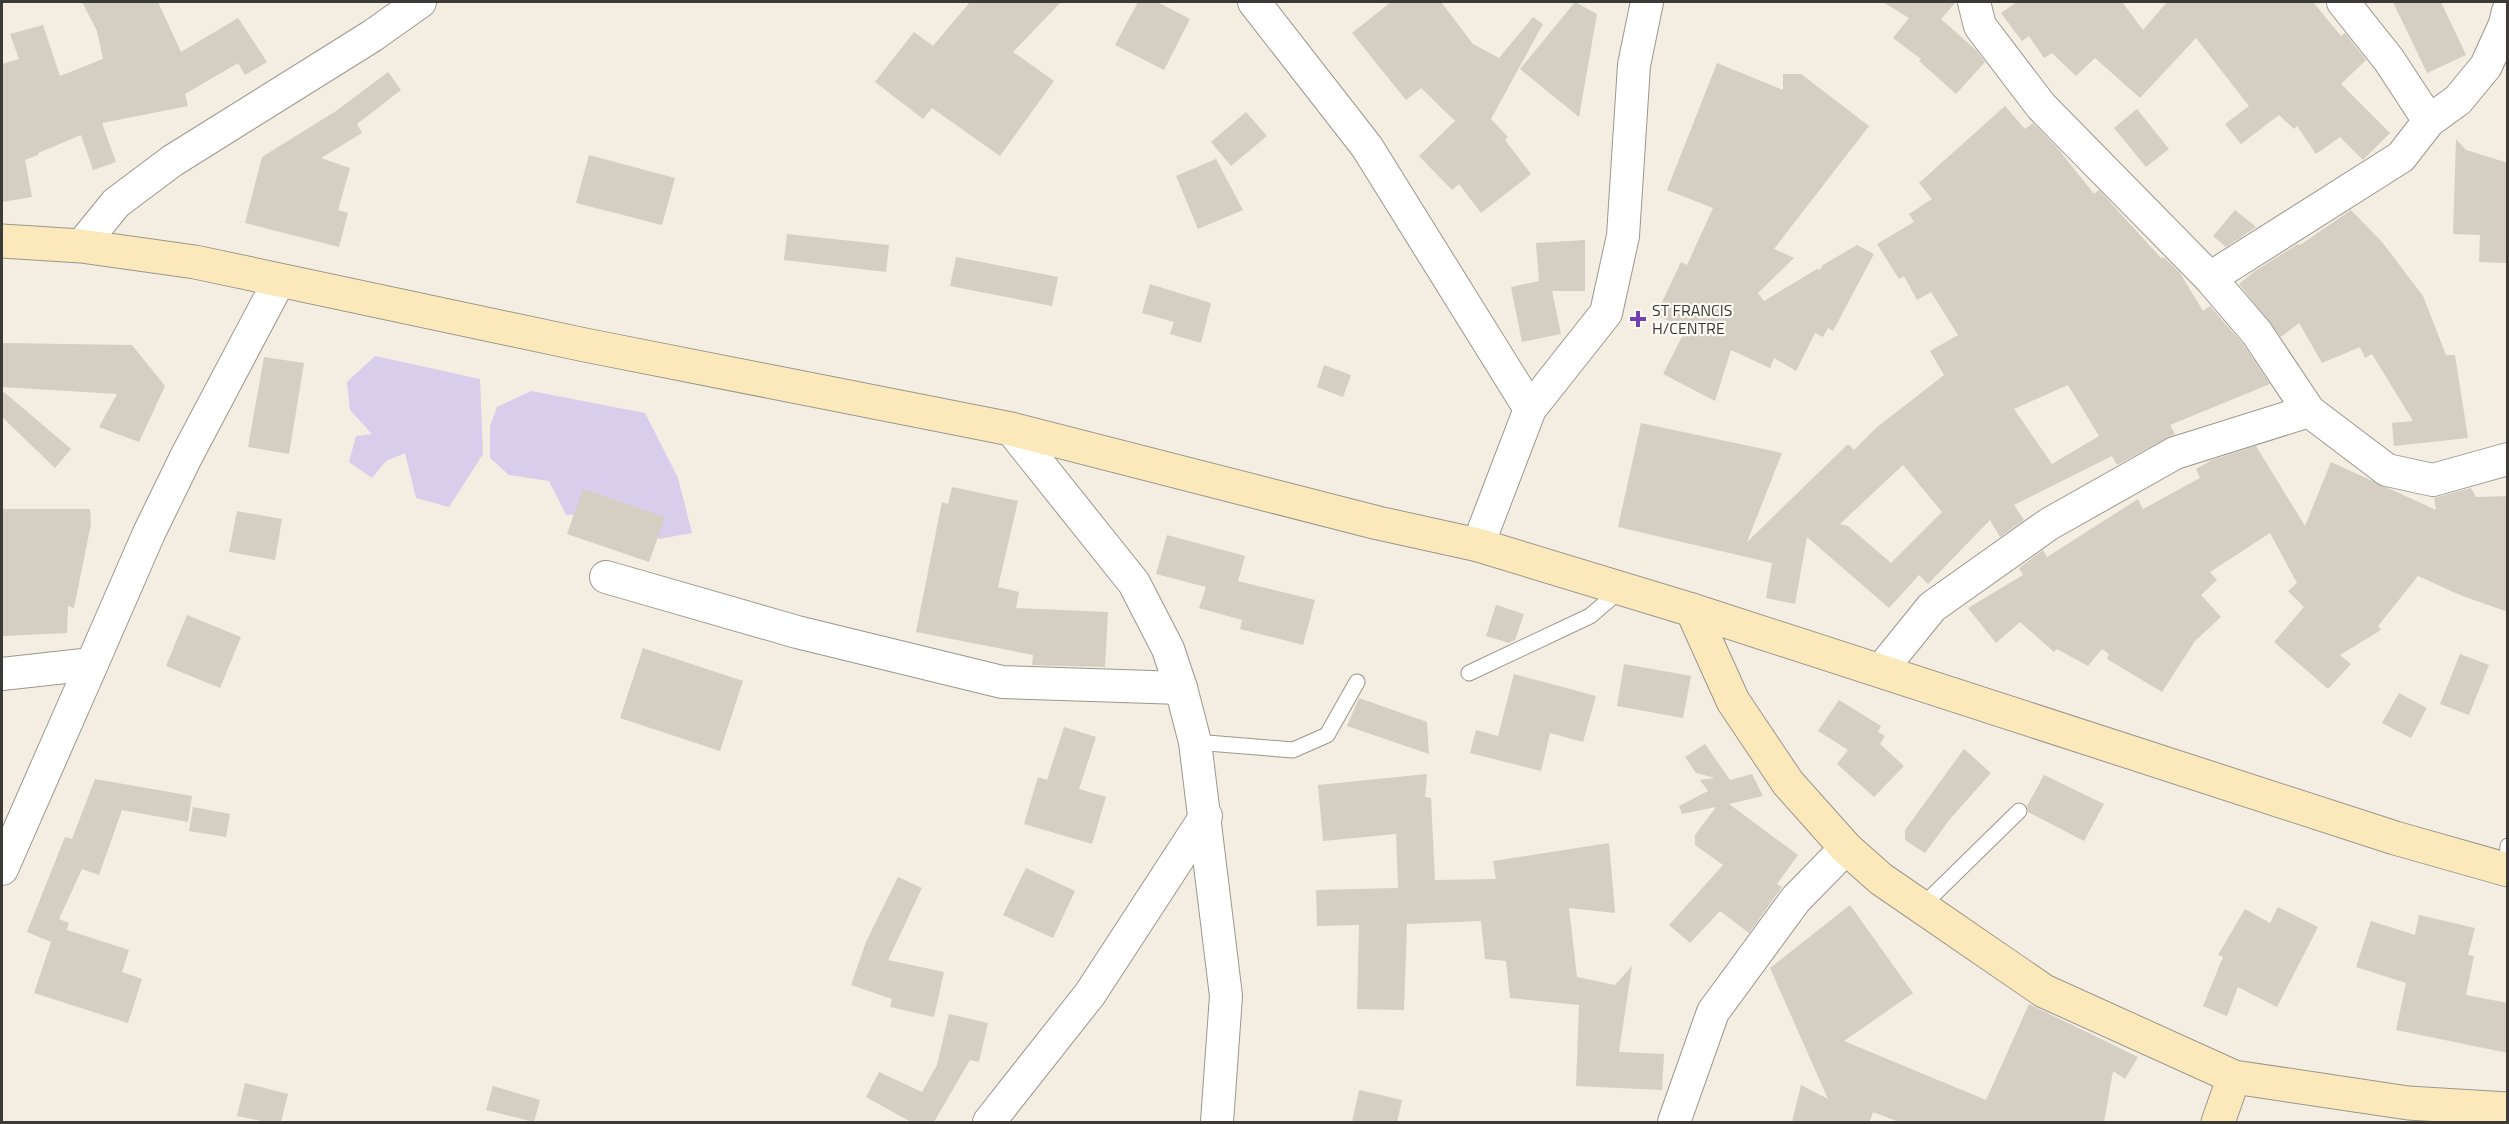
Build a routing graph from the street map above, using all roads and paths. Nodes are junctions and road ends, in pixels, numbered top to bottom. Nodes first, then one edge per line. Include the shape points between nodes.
1 (420, 2) edge
2 (1254, 2) edge
3 (1647, 2) edge
4 (1974, 2) edge
5 (2343, 2) edge
6 (2508, 11) edge
7 (2429, 121) junction
8 (2, 241) edge
9 (81, 246) junction
10 (2210, 278) junction
11 (279, 281) junction
12 (1530, 409) junction
13 (2309, 411) junction
14 (1011, 429) junction
15 (2508, 459) edge
16 (1478, 545) junction
17 (606, 577) dead end
18 (1623, 588) junction
19 (1692, 610) junction
20 (92, 664) junction
21 (1881, 670) junction
22 (1469, 673) dead end
23 (2, 674) edge
24 (1357, 682) dead end
25 (1181, 688) junction
26 (1195, 742) junction
27 (2019, 811) dead end
28 (1206, 816) junction
29 (1846, 848) junction
30 (2507, 862) edge
31 (2, 869) edge
32 (1922, 907) junction
33 (2234, 1077) junction
34 (2508, 1109) edge
35 (989, 1122) edge
36 (1217, 1122) edge
37 (1674, 1122) edge
38 (2218, 1122) edge

1 - 9 street via 172,161 116,203
2 - 12 street via 1367,147
3 - 12 street via 1634,65 1623,236 1606,313
4 - 10 street via 1980,26 2041,106
5 - 7 street via 2389,60
6 - 7 street via 2486,66 2458,100
7 - 10 street via 2401,157
8 - 9 main road
9 - 11 main road via 195,262
10 - 13 street via 2257,333
11 - 14 main road
11 - 20 street via 170,490
12 - 16 street
13 - 15 street via 2387,470 2433,480
13 - 21 street via 2175,453 2049,524 1932,607
14 - 16 main road
14 - 25 street via 1134,582 1168,649
16 - 18 main road
17 - 25 street via 797,632 1002,682
18 - 19 main road
18 - 22 lane via 1590,616
19 - 21 main road
19 - 29 main road via 1733,701 1788,783
20 - 23 street
20 - 31 street
21 - 30 main road via 2395,838
24 - 26 lane via 1327,735 1293,750
25 - 26 street
26 - 28 street
27 - 32 lane
28 - 35 street via 1090,994
28 - 36 street via 1226,996
29 - 32 main road via 1881,879
29 - 37 street via 1796,899 1713,1012
32 - 33 main road via 2044,991
33 - 34 main road via 2409,1103
33 - 38 main road

